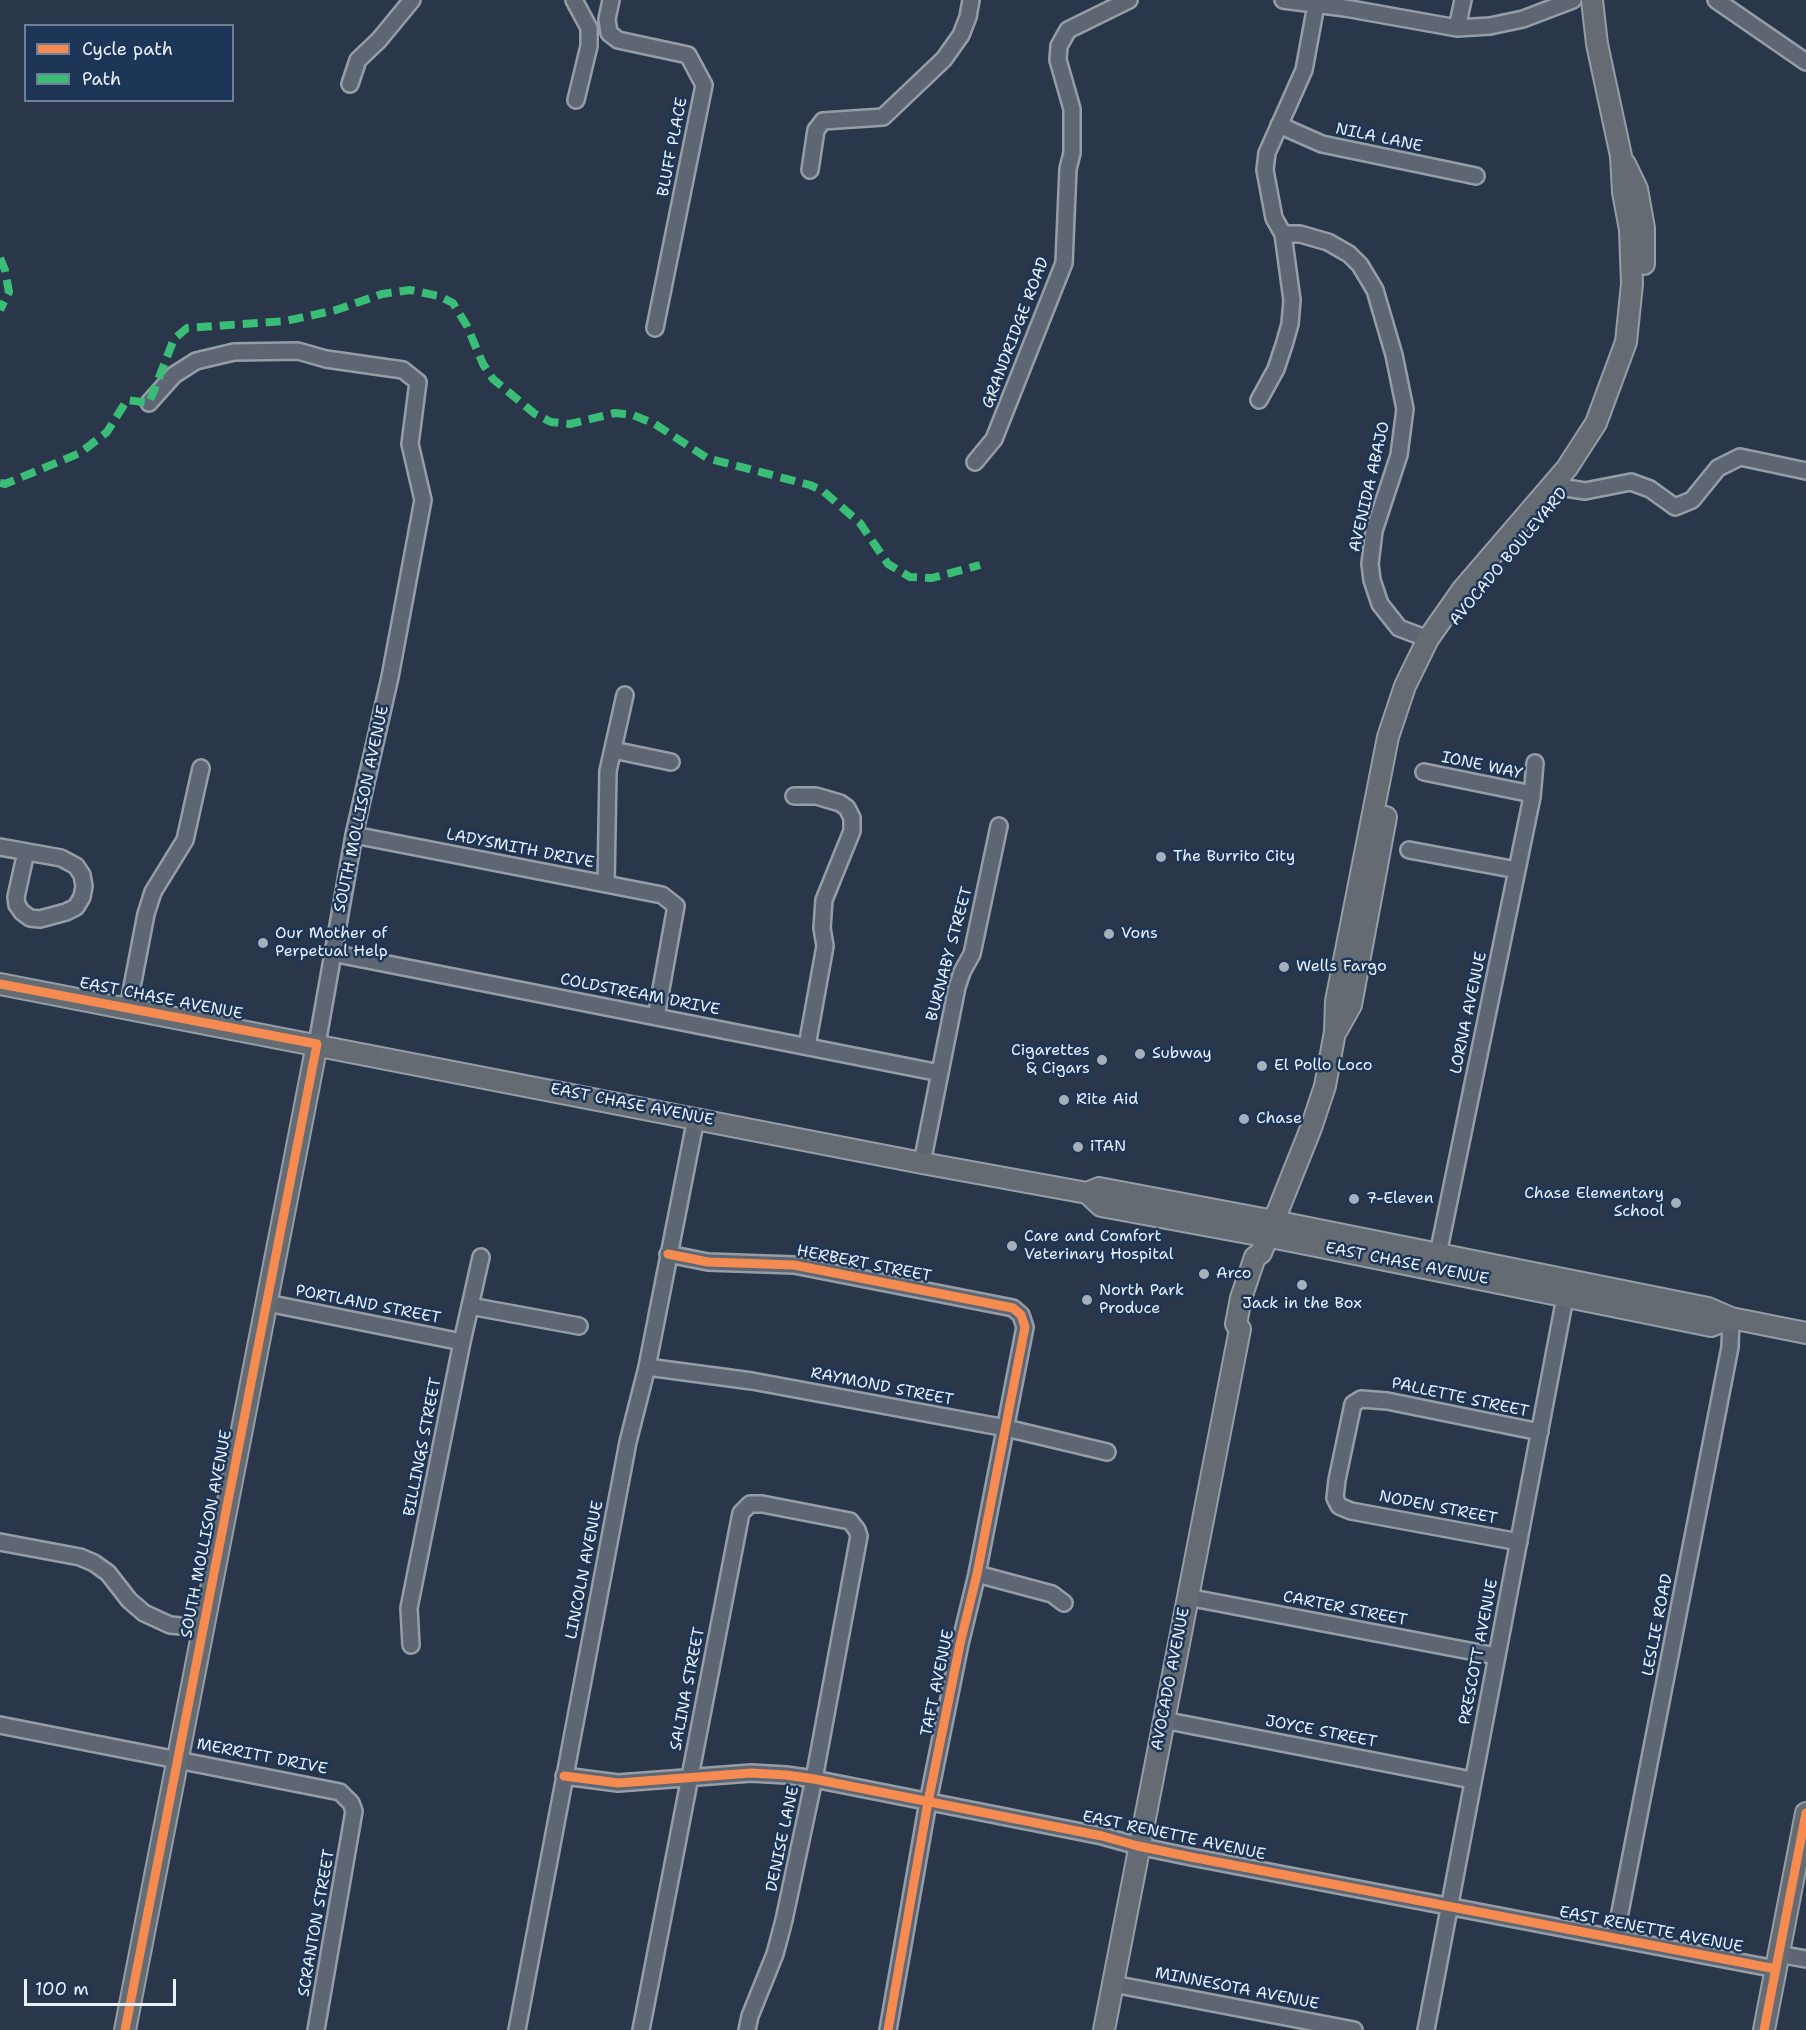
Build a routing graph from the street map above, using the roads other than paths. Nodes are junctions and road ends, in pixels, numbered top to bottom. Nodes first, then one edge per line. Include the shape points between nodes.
1 (412, 0) edge
2 (574, 0) edge
3 (611, 0) edge
4 (971, 0) edge
5 (1129, 0) edge
6 (1283, 0) edge
7 (1463, 0) edge
8 (1573, 0) edge
9 (1592, 0) edge
10 (1716, 0) edge
11 (1316, 5) junction
12 (1458, 28) junction
13 (1806, 62) edge
14 (350, 84) dead end
15 (576, 100) dead end
16 (1279, 125) junction
17 (1621, 156) junction
18 (810, 170) dead end
19 (1476, 176) dead end
20 (1283, 234) junction
21 (655, 328) dead end
22 (1258, 400) dead end
23 (149, 403) dead end
24 (975, 462) dead end
25 (1806, 471) edge
26 (1566, 489) junction
27 (1428, 639) junction
28 (625, 695) dead end
29 (613, 750) junction
30 (671, 762) dead end
31 (1535, 763) dead end
32 (201, 768) dead end
33 (1424, 772) dead end
34 (1532, 794) junction
35 (795, 796) dead end
36 (999, 826) dead end
37 (354, 835) junction
38 (0, 847) edge
39 (1409, 850) dead end
40 (26, 852) junction
41 (1516, 870) junction
42 (606, 884) junction
43 (332, 953) junction
44 (0, 984) edge
45 (128, 1008) junction
46 (656, 1017) junction
47 (1335, 1032) junction
48 (317, 1044) junction
49 (807, 1047) junction
50 (940, 1073) junction
51 (696, 1118) junction
52 (922, 1163) junction
53 (1268, 1237) junction
54 (668, 1254) junction
55 (481, 1257) dead end
56 (1436, 1262) junction
57 (1567, 1288) junction
58 (267, 1303) junction
59 (470, 1306) junction
60 (1731, 1318) junction
61 (579, 1326) dead end
62 (1806, 1333) edge
63 (462, 1342) junction
64 (1022, 1344) joint
65 (647, 1367) junction
66 (1006, 1428) junction
67 (1540, 1432) junction
68 (1107, 1452) dead end
69 (1351, 1511) joint
70 (740, 1519) joint
71 (0, 1542) edge
72 (1519, 1542) junction
73 (977, 1574) junction
74 (1187, 1597) junction
75 (1064, 1603) dead end
76 (203, 1628) junction
77 (411, 1645) dead end
78 (1496, 1656) junction
79 (1163, 1720) junction
80 (0, 1725) edge
81 (178, 1759) junction
82 (564, 1776) junction
83 (689, 1779) junction
84 (814, 1779) junction
85 (1472, 1780) junction
86 (928, 1802) junction
87 (1806, 1812) edge
88 (353, 1821) joint
89 (1138, 1846) junction
90 (1449, 1907) junction
91 (1615, 1938) junction
92 (1806, 1959) edge
93 (1777, 1961) junction
94 (1113, 1984) junction
95 (125, 2030) edge
96 (316, 2030) edge
97 (518, 2030) edge
98 (641, 2030) edge
99 (747, 2030) edge
100 (888, 2030) edge
101 (1104, 2030) edge
102 (1354, 2030) edge
103 (1426, 2030) edge
104 (1764, 2030) edge

1 - 14 street via 358,60
2 - 15 street via 589,28 589,46
3 - 21 street, BLUFF PLACE via 609,33 618,40 688,56 704,85
4 - 18 street via 961,35 944,59 883,117 823,121 816,130
5 - 24 street, GRANDRIDGE ROAD via 1068,30 1059,46 1058,60 1072,109 1064,263 994,439
6 - 11 street
7 - 12 street
8 - 12 street via 1522,19
9 - 17 main road, AVOCADO BOULEVARD via 1597,44
10 - 13 street
11 - 12 street
11 - 16 street via 1304,70
16 - 19 street, NILA LANE via 1322,144
16 - 20 street via 1267,153 1265,170 1274,218
17 - 26 main road, AVOCADO BOULEVARD via 1637,189 1644,228 1639,345 1607,429
17 - 27 main road, AVOCADO BOULEVARD via 1632,284 1626,342 1606,398 1596,423 1567,468 1463,589
20 - 22 street via 1292,300 1290,324 1276,369
20 - 27 street, AVENIDA ABAJO via 1328,242 1349,254 1375,290 1405,409 1399,455 1374,531 1372,580 1380,604 1399,628
23 - 37 street, SOUTH MOLLISON AVENUE via 174,375 196,361 234,352 298,351 403,370 418,382 410,444 423,500 390,677
25 - 26 street via 1740,458 1718,468 1692,500 1675,507 1650,489 1631,482 1584,491
26 - 47 main road, AVOCADO BOULEVARD via 1473,597 1439,645 1416,691 1400,740 1351,1005
27 - 47 main road, AVOCADO BOULEVARD via 1405,686 1388,737 1336,1001
28 - 29 street
29 - 30 street
29 - 42 street via 608,786
31 - 34 street, LORNA AVENUE
32 - 45 street via 185,840 153,892 146,914
33 - 34 street, IONE WAY
34 - 41 street, LORNA AVENUE
35 - 49 street via 816,796 840,803 852,818 852,831 824,900 825,946
36 - 50 street, BURNABY STREET via 972,954 957,987
37 - 42 street, LADYSMITH DRIVE
37 - 43 street, SOUTH MOLLISON AVENUE
38 - 40 street
39 - 41 street
40 - 40 street via 61,858 76,866 84,886 76,907 40,919 22,912 16,897
41 - 56 street, LORNA AVENUE
42 - 46 street, LADYSMITH DRIVE via 662,895 676,906
43 - 46 street, COLDSTREAM DRIVE
43 - 48 street, SOUTH MOLLISON AVENUE
44 - 45 main road, EAST CHASE AVENUE
45 - 48 main road, EAST CHASE AVENUE
46 - 49 street, COLDSTREAM DRIVE
47 - 53 main road, AVOCADO BOULEVARD via 1325,1086
48 - 51 main road, EAST CHASE AVENUE
48 - 58 main road, SOUTH MOLLISON AVENUE
49 - 50 street, COLDSTREAM DRIVE
50 - 52 street, BURNABY STREET
51 - 52 main road, EAST CHASE AVENUE
51 - 54 street, LINCOLN AVENUE
52 - 53 main road, EAST CHASE AVENUE via 1087,1193 1101,1206
53 - 56 main road, EAST CHASE AVENUE
53 - 74 main road, AVOCADO AVENUE via 1255,1257 1241,1298 1236,1324 1240,1329
54 - 64 street, HERBERT STREET via 708,1262 794,1265 1013,1308 1025,1326
54 - 65 street, LINCOLN AVENUE
55 - 59 street, BILLINGS STREET
56 - 57 main road, EAST CHASE AVENUE
57 - 60 main road, EAST CHASE AVENUE via 1711,1326
57 - 67 street, PRESCOTT AVENUE
58 - 63 street, PORTLAND STREET
58 - 76 main road, SOUTH MOLLISON AVENUE
59 - 61 street
59 - 63 street, BILLINGS STREET
60 - 62 main road, EAST CHASE AVENUE
60 - 91 street, LESLIE ROAD via 1730,1347
63 - 77 street, BILLINGS STREET via 409,1608
64 - 66 street, TAFT AVENUE
65 - 66 street, RAYMOND STREET via 752,1381
65 - 82 street, LINCOLN AVENUE via 628,1442
66 - 68 street, RAYMOND STREET
66 - 73 street, TAFT AVENUE
67 - 69 street, PALLETTE STREET via 1361,1399 1353,1404 1336,1482 1335,1498 1340,1506
67 - 72 street, PRESCOTT AVENUE
69 - 72 street, NODEN STREET
70 - 83 street, SALINA STREET
70 - 84 street, DENISE LANE via 750,1504 762,1504 850,1521 859,1536
71 - 76 street via 80,1557 108,1573 144,1613 170,1625
72 - 78 street, PRESCOTT AVENUE
73 - 75 street via 1052,1594
73 - 86 street, TAFT AVENUE
74 - 78 street, CARTER STREET
74 - 79 main road, AVOCADO AVENUE
76 - 81 main road, SOUTH MOLLISON AVENUE
78 - 85 street, PRESCOTT AVENUE
79 - 85 street, JOYCE STREET
79 - 89 main road, AVOCADO AVENUE
80 - 81 street, MERRITT DRIVE
81 - 88 street, MERRITT DRIVE via 340,1792 351,1803
81 - 95 main road, SOUTH MOLLISON AVENUE
82 - 83 street, EAST RENETTE AVENUE via 618,1784
82 - 97 street, LINCOLN AVENUE
83 - 84 street, EAST RENETTE AVENUE via 751,1773
83 - 98 street, SALINA STREET
84 - 86 street, EAST RENETTE AVENUE
84 - 99 street, DENISE LANE via 775,1954
85 - 90 street, PRESCOTT AVENUE
86 - 89 street, EAST RENETTE AVENUE
86 - 100 street, TAFT AVENUE
87 - 93 main road
88 - 96 street, SCRANTON STREET
89 - 90 street, EAST RENETTE AVENUE
89 - 94 main road, AVOCADO AVENUE
90 - 91 street, EAST RENETTE AVENUE
90 - 103 street, PRESCOTT AVENUE
91 - 93 street, EAST RENETTE AVENUE
92 - 93 street, EAST RENETTE AVENUE
93 - 104 main road
94 - 101 main road, AVOCADO AVENUE
94 - 102 street, MINNESOTA AVENUE

